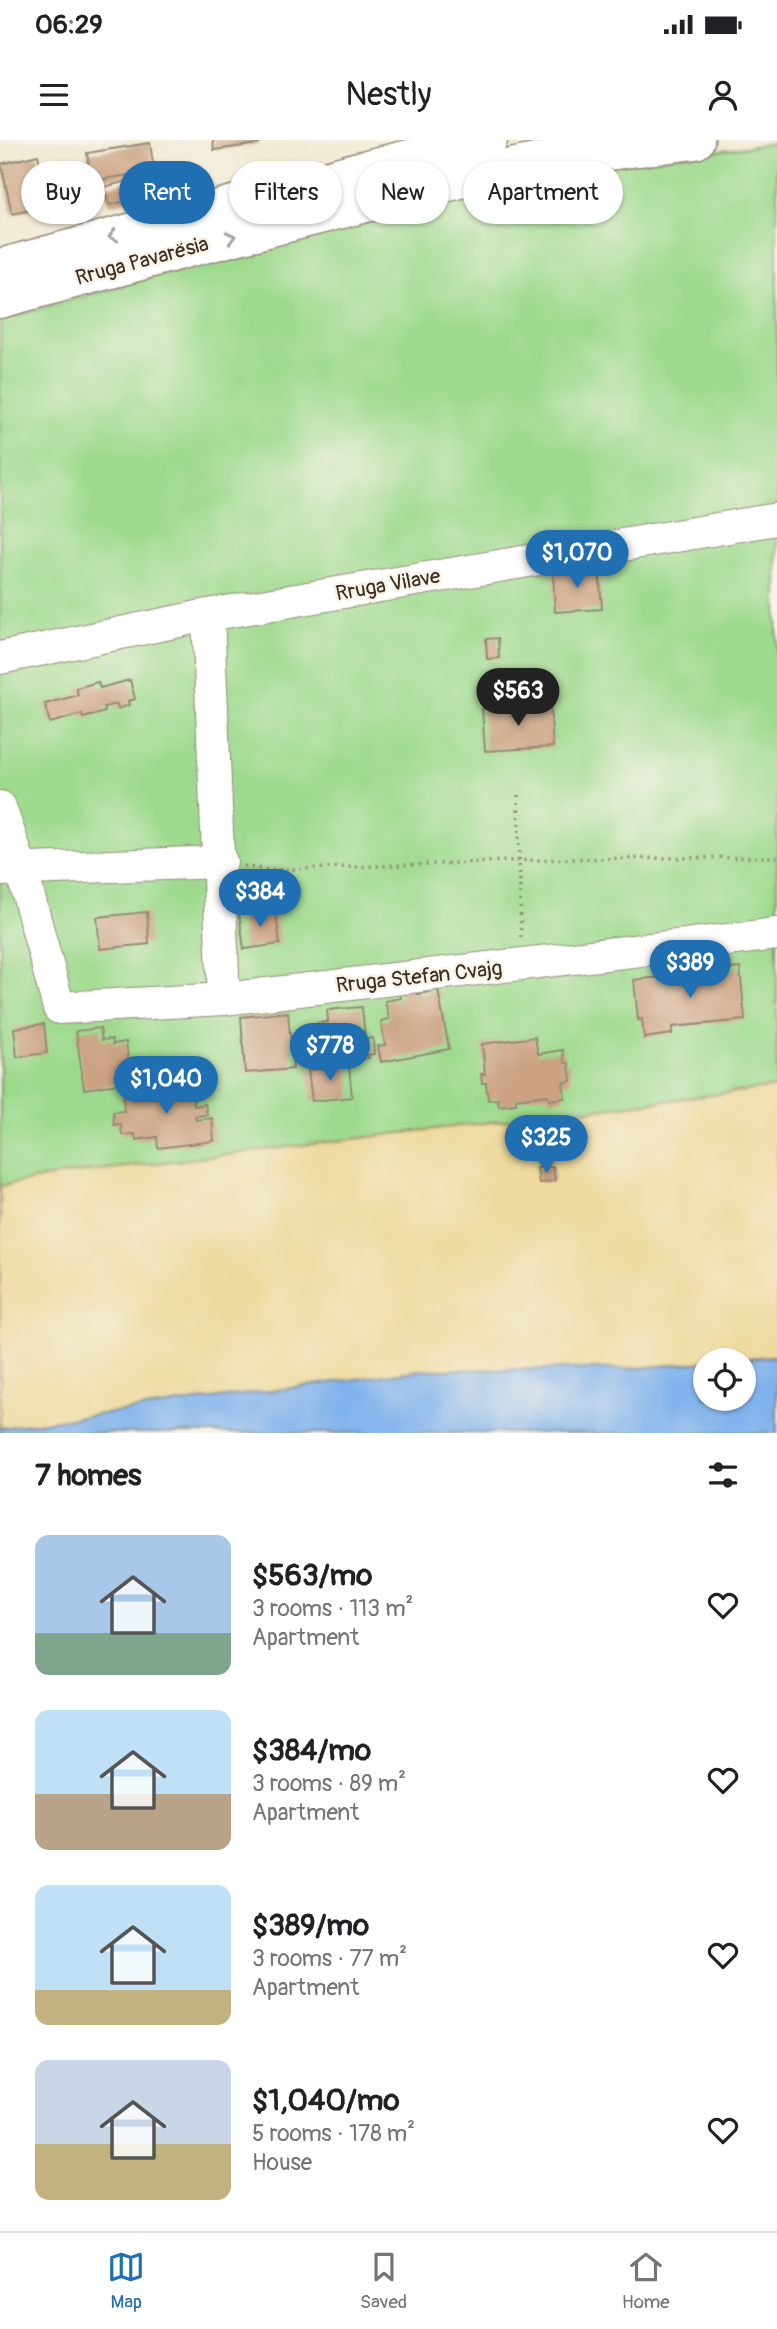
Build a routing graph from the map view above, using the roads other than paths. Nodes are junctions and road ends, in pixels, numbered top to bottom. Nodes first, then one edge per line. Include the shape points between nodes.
1 (488, 140) edge
2 (695, 140) edge
3 (0, 268) edge
4 (0, 299) edge
5 (777, 519) edge
6 (208, 615) junction
7 (0, 658) edge
8 (0, 807) edge
9 (221, 862) junction
10 (11, 869) edge
11 (777, 934) edge
12 (224, 999) junction

1 -> 3 main road, Rruga Pavarësia
4 -> 2 main road, Rruga Pavarësia via 464,178 568,156
5 - 6 lane, Rruga Vilave
6 - 7 lane, Rruga Vilave
6 - 9 lane
8 - 10 lane
9 - 10 lane
9 - 12 lane
10 - 12 lane, Rruga Stefan Cvajg via 60,1008
11 - 12 lane, Rruga Stefan Cvajg

